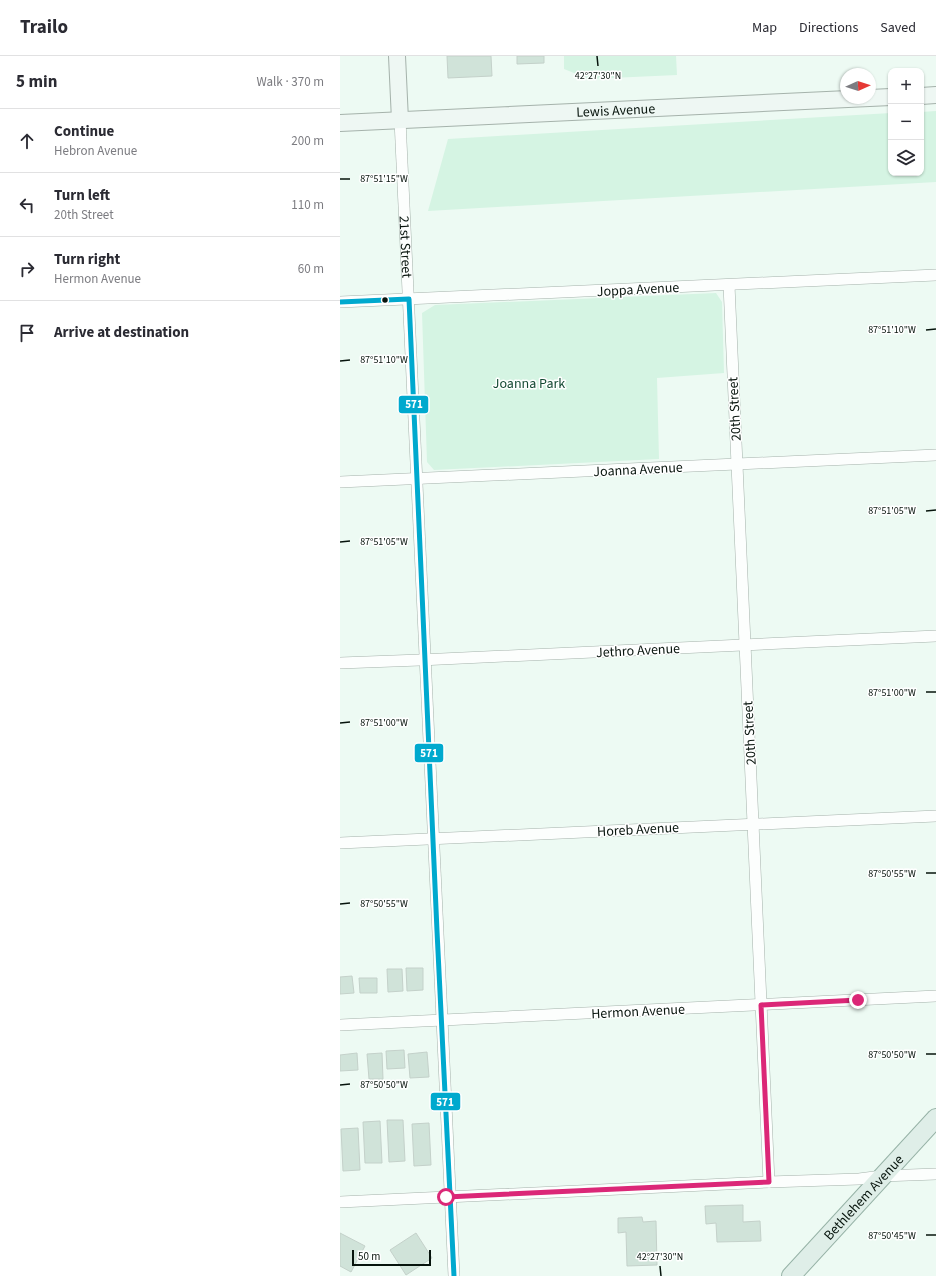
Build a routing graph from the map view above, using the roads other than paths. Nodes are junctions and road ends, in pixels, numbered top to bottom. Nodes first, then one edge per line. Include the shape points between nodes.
1 (397, 56) edge
2 (936, 95) edge
3 (924, 96) edge
4 (888, 97) edge
5 (400, 120) junction
6 (340, 123) edge
7 (936, 275) edge
8 (729, 285) junction
9 (409, 299) junction
10 (340, 302) edge
11 (936, 455) edge
12 (737, 464) junction
13 (417, 479) junction
14 (340, 482) edge
15 (936, 636) edge
16 (745, 646) junction
17 (425, 660) junction
18 (340, 663) edge
19 (936, 816) edge
20 (753, 824) junction
21 (433, 838) junction
22 (340, 843) edge
23 (936, 996) edge
24 (761, 1005) junction
25 (441, 1020) junction
26 (340, 1025) edge
27 (936, 1118) edge
28 (936, 1174) edge
29 (882, 1176) junction
30 (769, 1182) junction
31 (450, 1197) junction
32 (340, 1202) edge
33 (454, 1276) edge
34 (791, 1276) edge

1 - 5 main road, 21st Street
2 - 3 main road
4 - 5 main road, Lewis Avenue
5 - 6 main road, Lewis Avenue
5 - 9 street, 21st Street
7 - 8 street, Joppa Avenue
8 - 9 street, Joppa Avenue
8 - 12 street, 20th Street
9 - 10 street, Joppa Avenue
9 - 13 street, 21st Street
11 - 12 street, Joanna Avenue
12 - 13 street, Joanna Avenue
12 - 16 street, 20th Street
13 - 14 street, Joanna Avenue
13 - 17 street, 21st Street
15 - 16 street, Jethro Avenue
16 - 17 street, Jethro Avenue
16 - 20 street, 20th Street
17 - 18 street, Jethro Avenue
17 - 21 street, 21st Street
19 - 20 street, Horeb Avenue
20 - 21 street, Horeb Avenue
20 - 24 street, 20th Street
21 - 22 street, Horeb Avenue
21 - 25 street, 21st Street
23 - 24 street, Hermon Avenue
24 - 25 street, Hermon Avenue
24 - 30 street, 20th Street
25 - 26 street, Hermon Avenue
25 - 31 street, 21st Street
27 - 29 main road, Bethlehem Avenue
28 - 29 street
29 - 30 street
29 - 34 main road, Bethlehem Avenue
30 - 31 street
31 - 32 street
31 - 33 street, 21st Street

